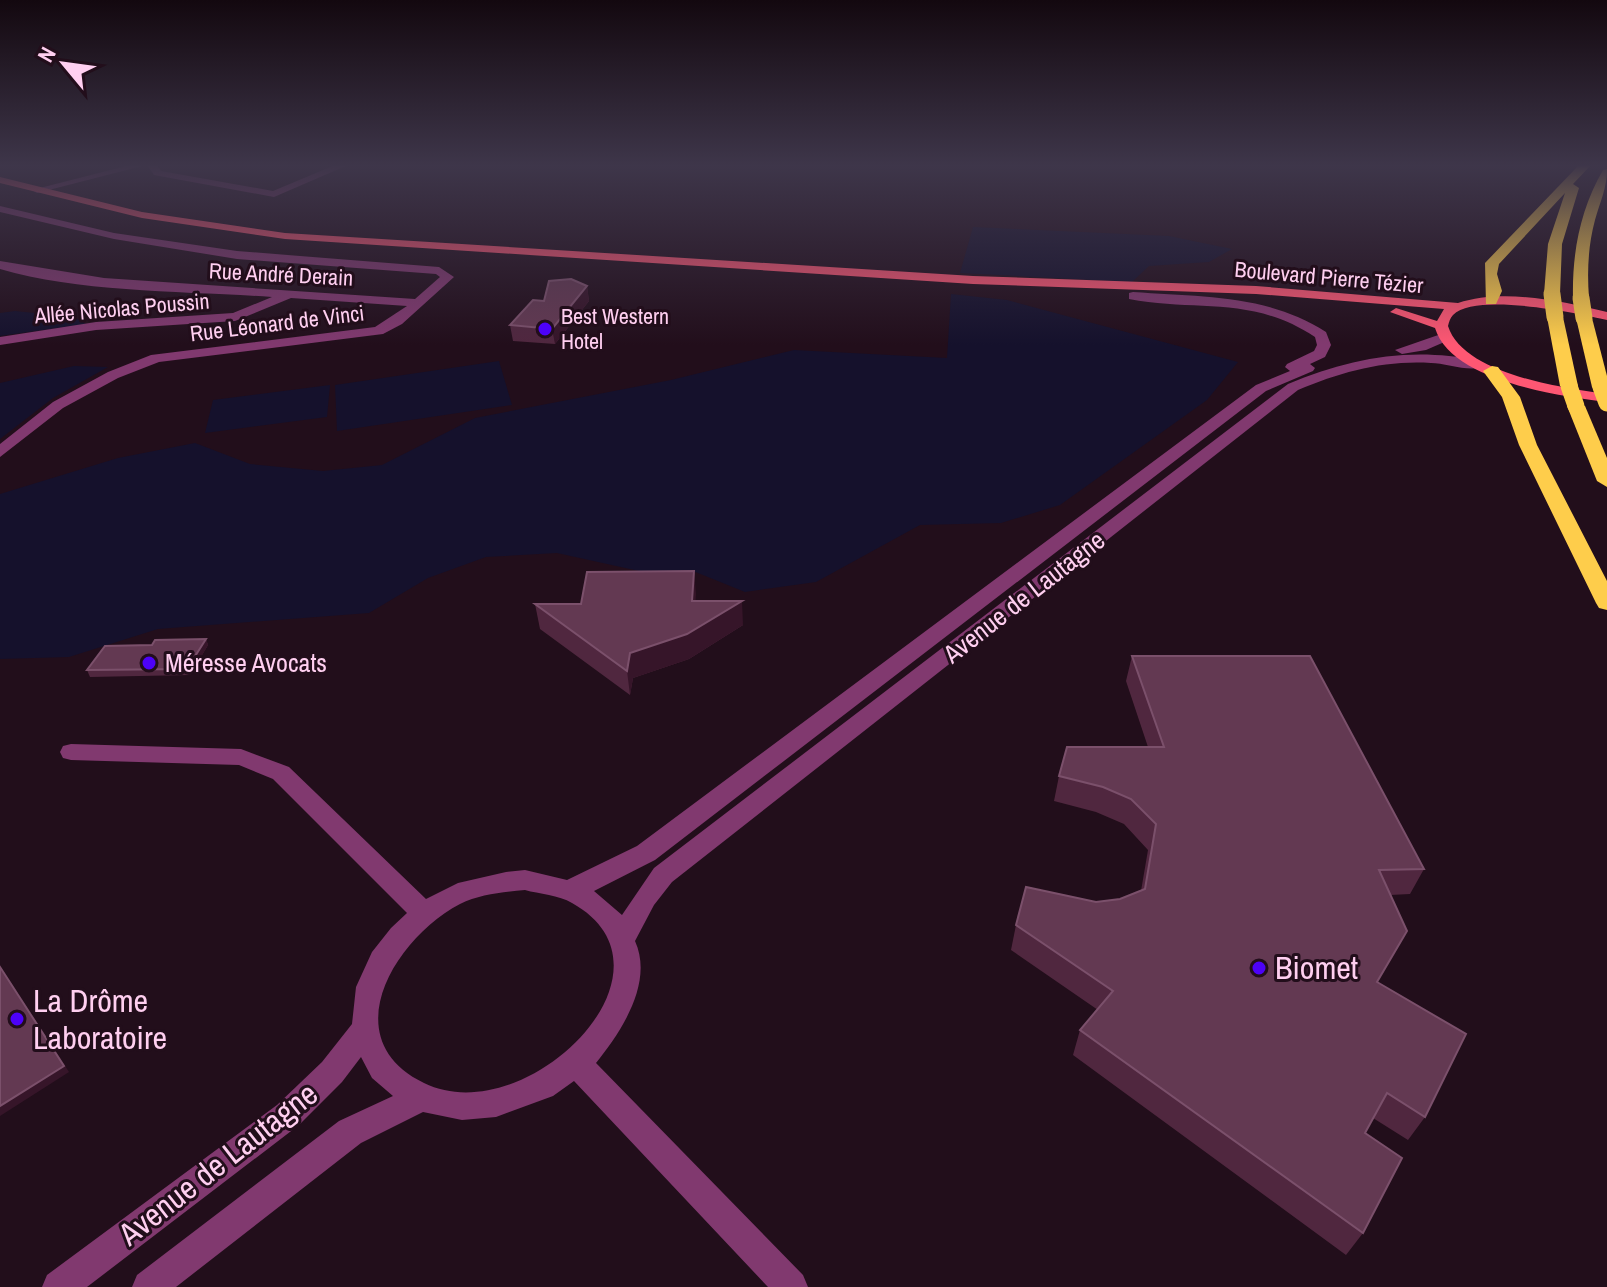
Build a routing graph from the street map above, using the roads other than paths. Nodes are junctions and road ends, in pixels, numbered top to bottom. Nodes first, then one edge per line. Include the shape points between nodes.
1 (68, 225) edge
2 (134, 225) edge
3 (204, 225) edge
4 (1528, 225) edge
5 (1559, 225) edge
6 (1585, 225) edge
7 (0, 265) edge
8 (17, 270) junction
9 (0, 278) edge
10 (292, 294) junction
11 (1133, 296) junction
12 (1491, 301) junction
13 (418, 303) junction
14 (1461, 307) junction
15 (1607, 316) edge
16 (1442, 332) junction
17 (198, 337) junction
18 (0, 341) edge
19 (1485, 368) junction
20 (1261, 388) junction
21 (1605, 396) edge
22 (0, 452) edge
23 (1607, 481) edge
24 (1607, 603) edge
25 (71, 752) dead end
26 (573, 889) junction
27 (424, 913) junction
28 (622, 939) junction
29 (365, 1029) junction
30 (578, 1065) junction
31 (420, 1098) junction
32 (59, 1287) edge
33 (149, 1287) edge
34 (791, 1287) edge

1 - 13 street, Rue Léonard de Vinci via 237,255 447,274
2 - 11 main road, Boulevard Pierre Tézier via 315,249
3 - 14 main road, Boulevard Pierre Tézier via 356,242 1033,283 1256,290
4 - 12 highway via 1492,263
5 - 23 highway, bridge via 1555,317 1569,386
6 - 21 highway, bridge via 1581,298
7 - 8 street, Rue André Derain
8 - 9 street
8 - 10 street, Rue André Derain via 104,282
10 - 13 street, Rue André Derain
10 - 17 street, Allée Nicolas Poussin
11 - 16 main road, Boulevard Pierre Tézier via 1256,299 1397,312
11 - 20 street via 1254,305 1293,316 1321,335 1320,354 1276,373
12 - 14 main road, Boulevard Pierre Tézier
12 - 15 main road, Boulevard Pierre Tézier via 1540,302
13 - 17 street, Rue Léonard de Vinci via 378,331
14 - 16 main road via 1445,317
16 - 19 main road via 1455,350
16 - 20 street, Avenue de Lautagne via 1421,347 1311,366
17 - 18 street, Allée Nicolas Poussin via 96,326
17 - 22 street, Rue Léonard de Vinci via 58,405
19 - 21 main road via 1555,391
19 - 24 highway via 1511,397 1528,445
19 - 28 street, Avenue de Lautagne via 1427,358 1356,363 1293,387 663,875
20 - 26 street, Avenue de Lautagne via 646,853
25 - 27 street via 206,754 261,763 297,787
26 - 27 street via 550,882 499,882 448,898
26 - 28 street via 611,918
27 - 29 street via 385,954 372,978
28 - 30 street via 628,969 622,1002 605,1035
29 - 31 street via 374,1057 393,1081
29 - 32 street, Avenue de Lautagne via 332,1072 288,1115
30 - 31 street via 550,1085 483,1106 450,1106
30 - 34 street
31 - 33 street, Avenue de Lautagne via 350,1132

